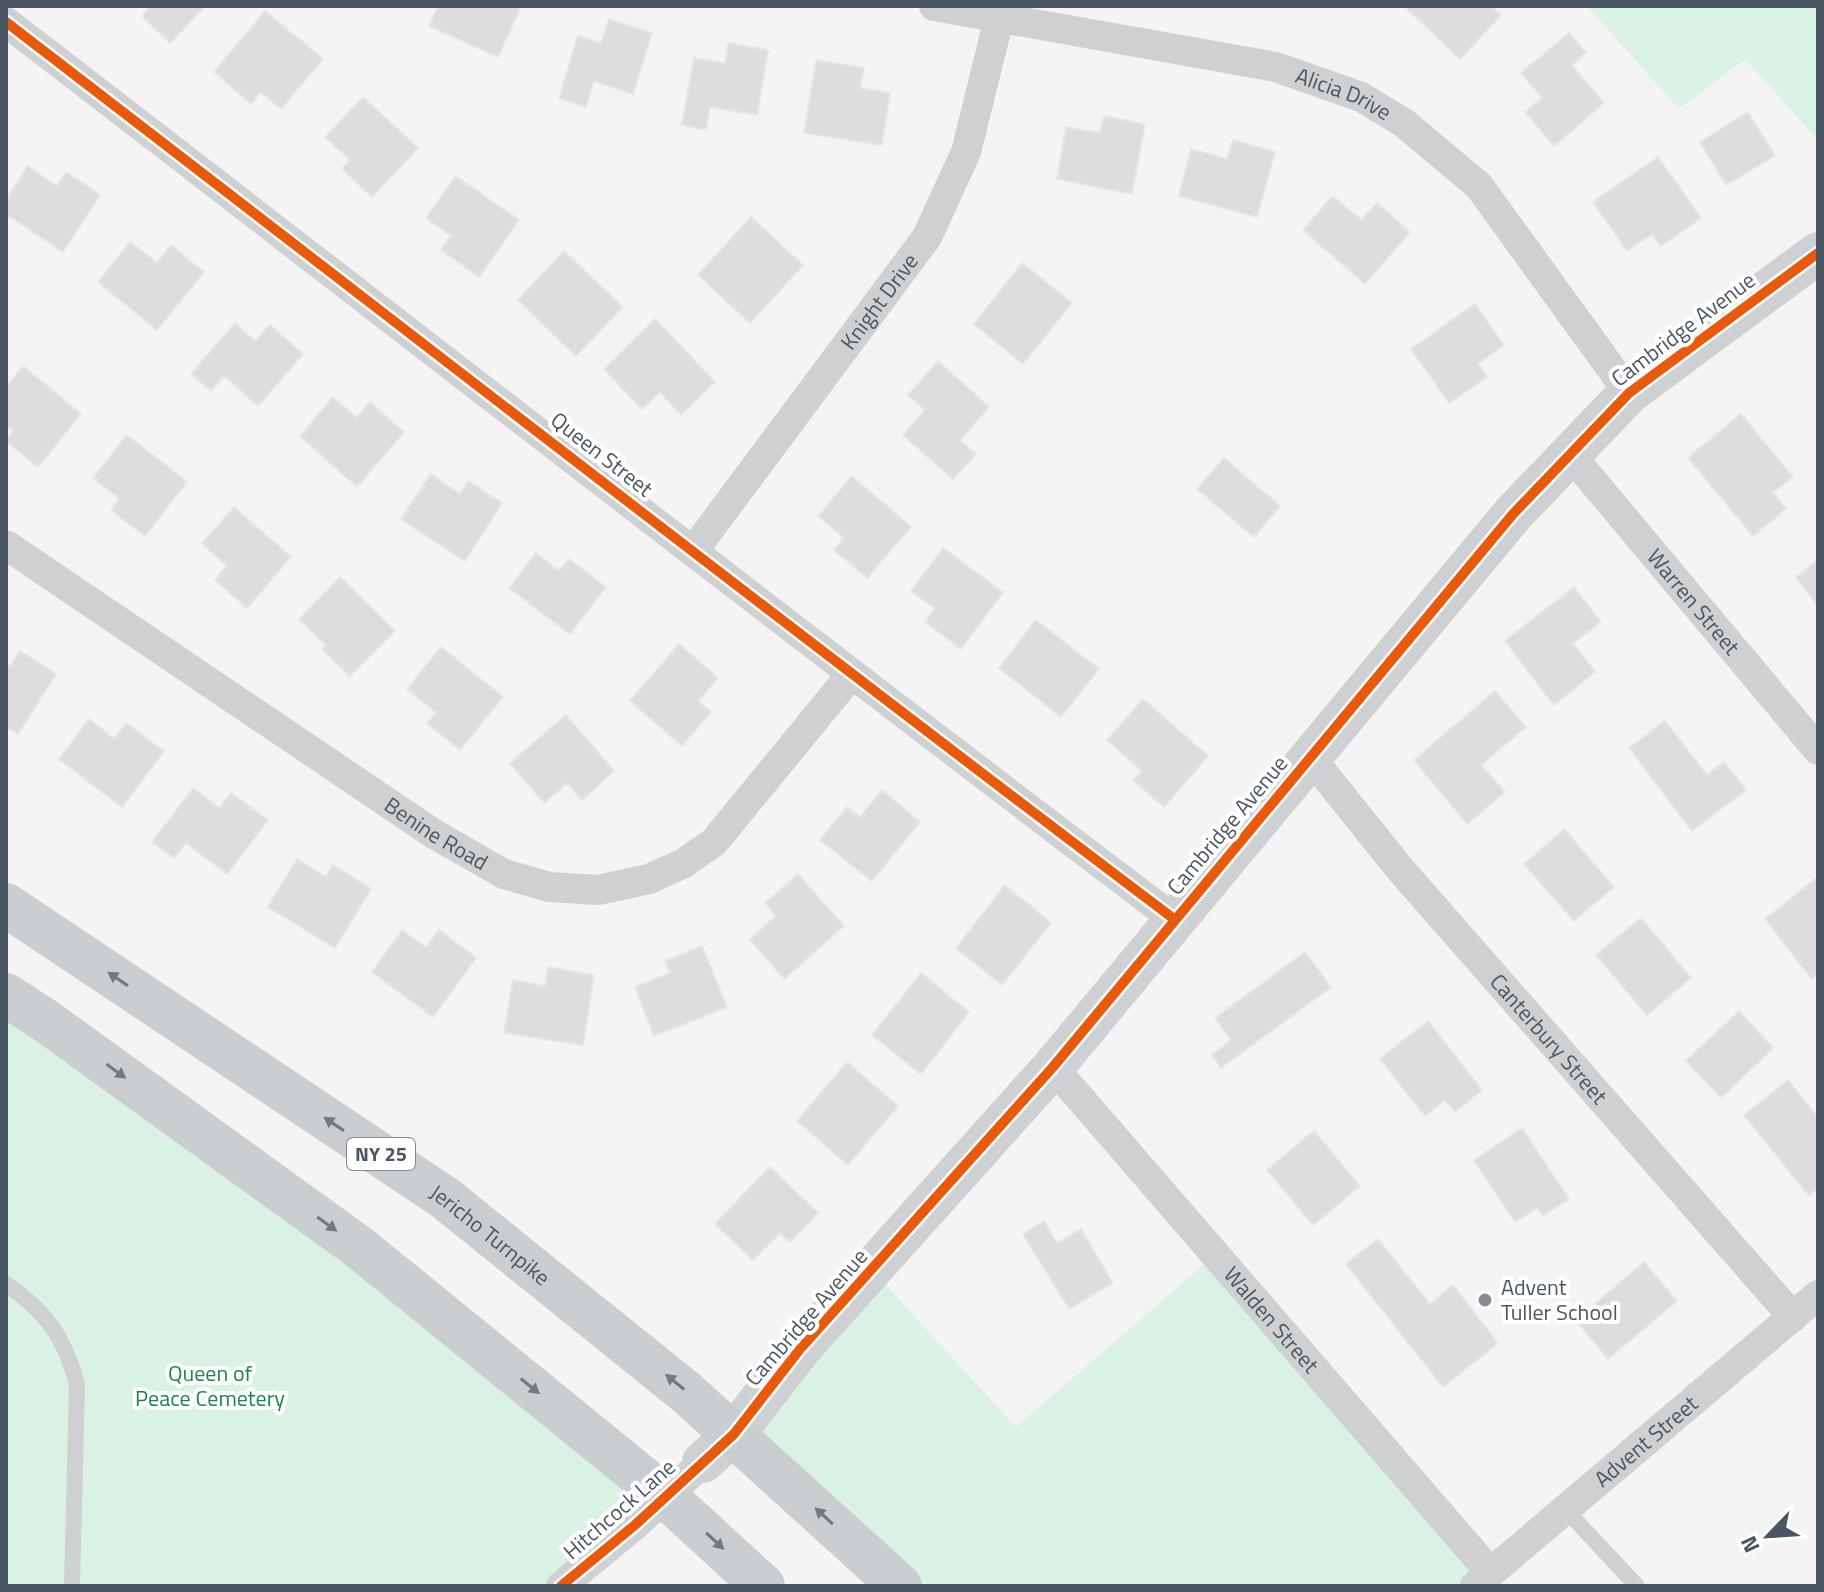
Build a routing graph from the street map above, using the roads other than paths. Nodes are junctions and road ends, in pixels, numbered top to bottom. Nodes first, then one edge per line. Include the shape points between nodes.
1 (934, 6) edge
2 (999, 19) junction
3 (6, 22) edge
4 (1818, 253) edge
5 (1629, 393) junction
6 (1569, 453) junction
7 (6, 545) edge
8 (694, 550) junction
9 (851, 675) junction
10 (1818, 750) edge
11 (1311, 758) junction
12 (6, 905) edge
13 (1174, 919) junction
14 (6, 995) edge
15 (1053, 1067) junction
16 (6, 1284) edge
17 (1818, 1295) edge
18 (1793, 1317) junction
19 (719, 1448) junction
20 (666, 1497) junction
21 (1565, 1509) junction
22 (1482, 1579) edge
23 (72, 1586) edge
24 (561, 1586) edge
25 (763, 1586) edge
26 (900, 1586) edge
27 (1637, 1586) edge

1 - 2 street, Alicia Drive
2 - 5 street, Alicia Drive via 1276,67 1361,97 1404,123 1479,186
2 - 8 street, Knight Drive via 966,152 927,237
3 - 8 street, Queen Street
4 - 5 street, Cambridge Avenue
5 - 6 street, Cambridge Avenue
6 - 10 street, Warren Street
6 - 11 street, Cambridge Avenue
7 - 9 street, Benine Road via 434,834 504,874 549,887 598,890 649,879 714,842
8 - 9 street, Queen Street
9 - 13 street, Queen Street
11 - 13 street, Cambridge Avenue
11 - 18 street, Canterbury Street via 1400,869
19 -> 12 main road, Jericho Turnpike / NY 25 via 687,1393 445,1198
13 - 15 street, Cambridge Avenue
14 -> 20 main road via 360,1248
15 - 19 street, Cambridge Avenue via 800,1349
15 - 22 street, Walden Street
16 - 23 lane via 50,1323 70,1357 77,1384
17 - 18 street, Advent Street
18 - 21 street, Advent Street
19 - 20 street, Hitchcock Lane
26 -> 19 main road, Jericho Turnpike / NY 25
20 - 24 street, Hitchcock Lane
20 -> 25 main road
21 - 22 street, Advent Street
21 - 27 lane

